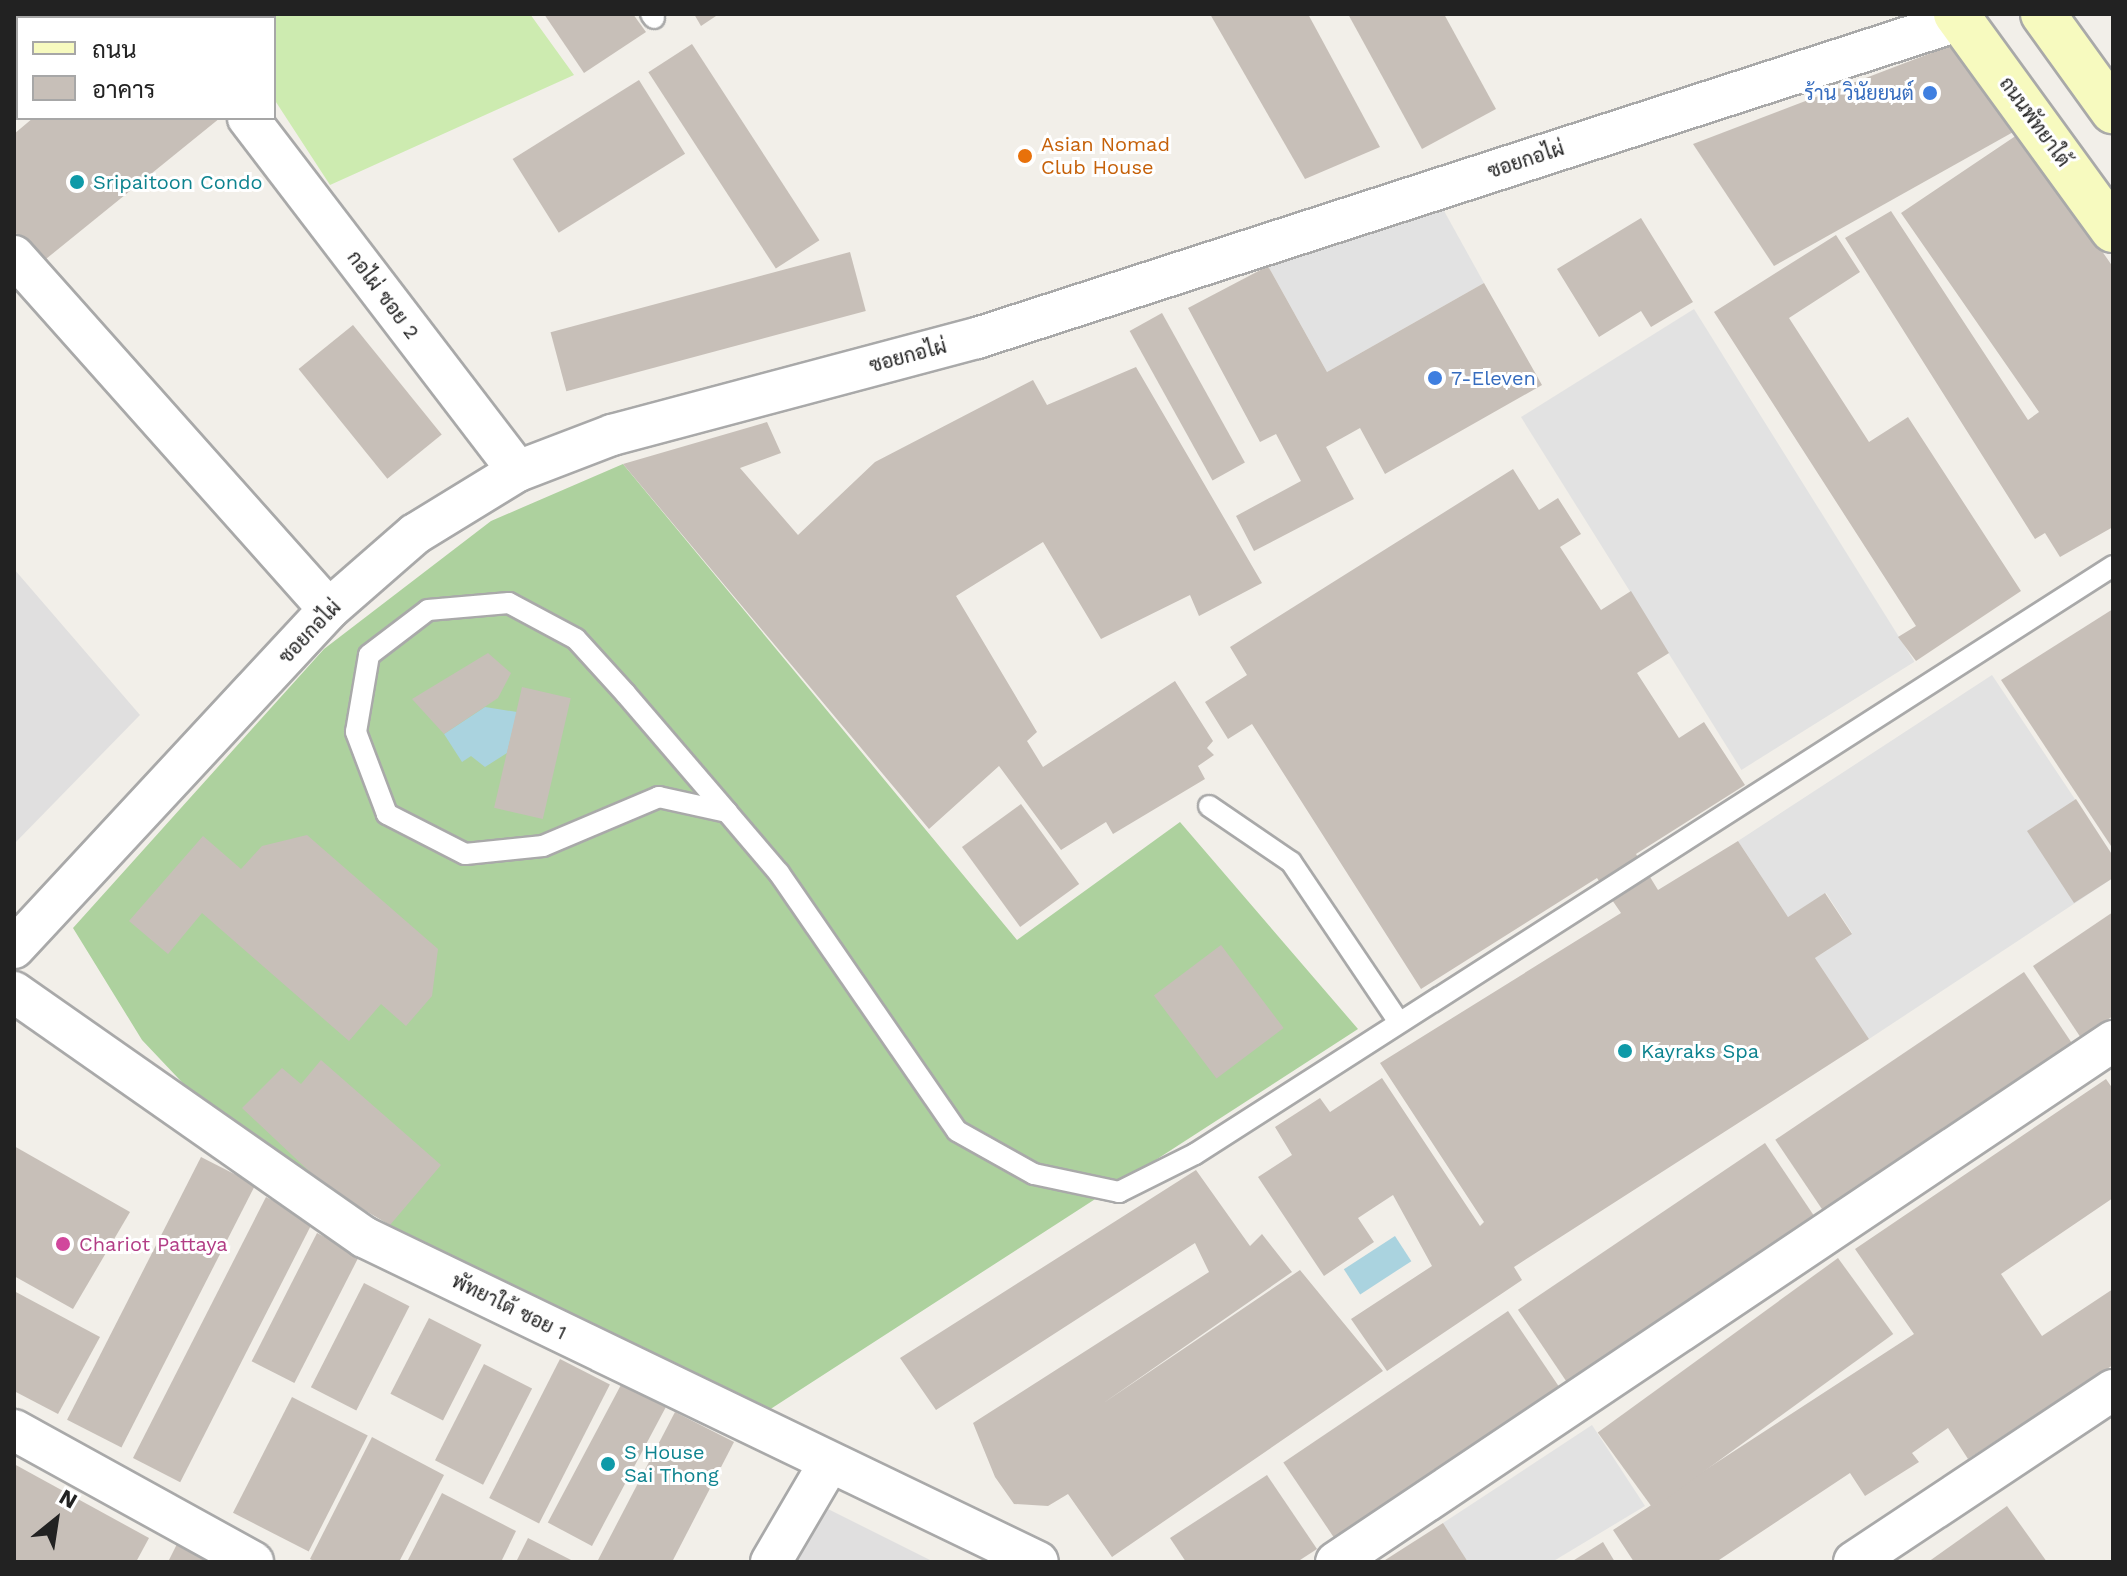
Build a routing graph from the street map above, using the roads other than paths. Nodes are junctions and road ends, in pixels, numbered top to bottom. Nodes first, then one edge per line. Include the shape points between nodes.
1 (1958, 17) edge
2 (2052, 17) edge
3 (2113, 111) edge
4 (250, 120) edge
5 (2113, 230) edge
6 (14, 256) edge
7 (518, 471) junction
8 (2113, 566) edge
9 (329, 609) junction
10 (1209, 806) dead end
11 (727, 812) junction
12 (14, 948) edge
13 (14, 992) edge
14 (1399, 1022) junction
15 (2113, 1041) edge
16 (2113, 1390) edge
17 (14, 1430) edge
18 (829, 1463) junction
19 (253, 1562) edge
20 (771, 1562) edge
21 (1038, 1562) edge
22 (1336, 1562) edge
23 (1854, 1562) edge

1 - 5 main road, ถนนพัทยาใต้
1 - 7 street, ซอยกอไผ่ via 977,338 612,435
2 - 3 main road
4 - 7 street, กอไผ่ ซอย 2
6 - 9 street
7 - 9 street, ซอยกอไผ่ via 415,534
8 - 14 lane
9 - 12 street, ซอยกอไผ่
10 - 14 lane via 1291,862
11 - 11 lane via 659,797 543,846 465,854 387,814 356,732 369,655 428,610 509,603 576,639
11 - 14 lane via 779,873 957,1131 1034,1174 1119,1192 1195,1154
13 - 18 street, พัทยาใต้ ซอย 1 via 364,1237
15 - 22 street
16 - 23 street
17 - 19 street
18 - 20 street
18 - 21 street, พัทยาใต้ ซอย 1

